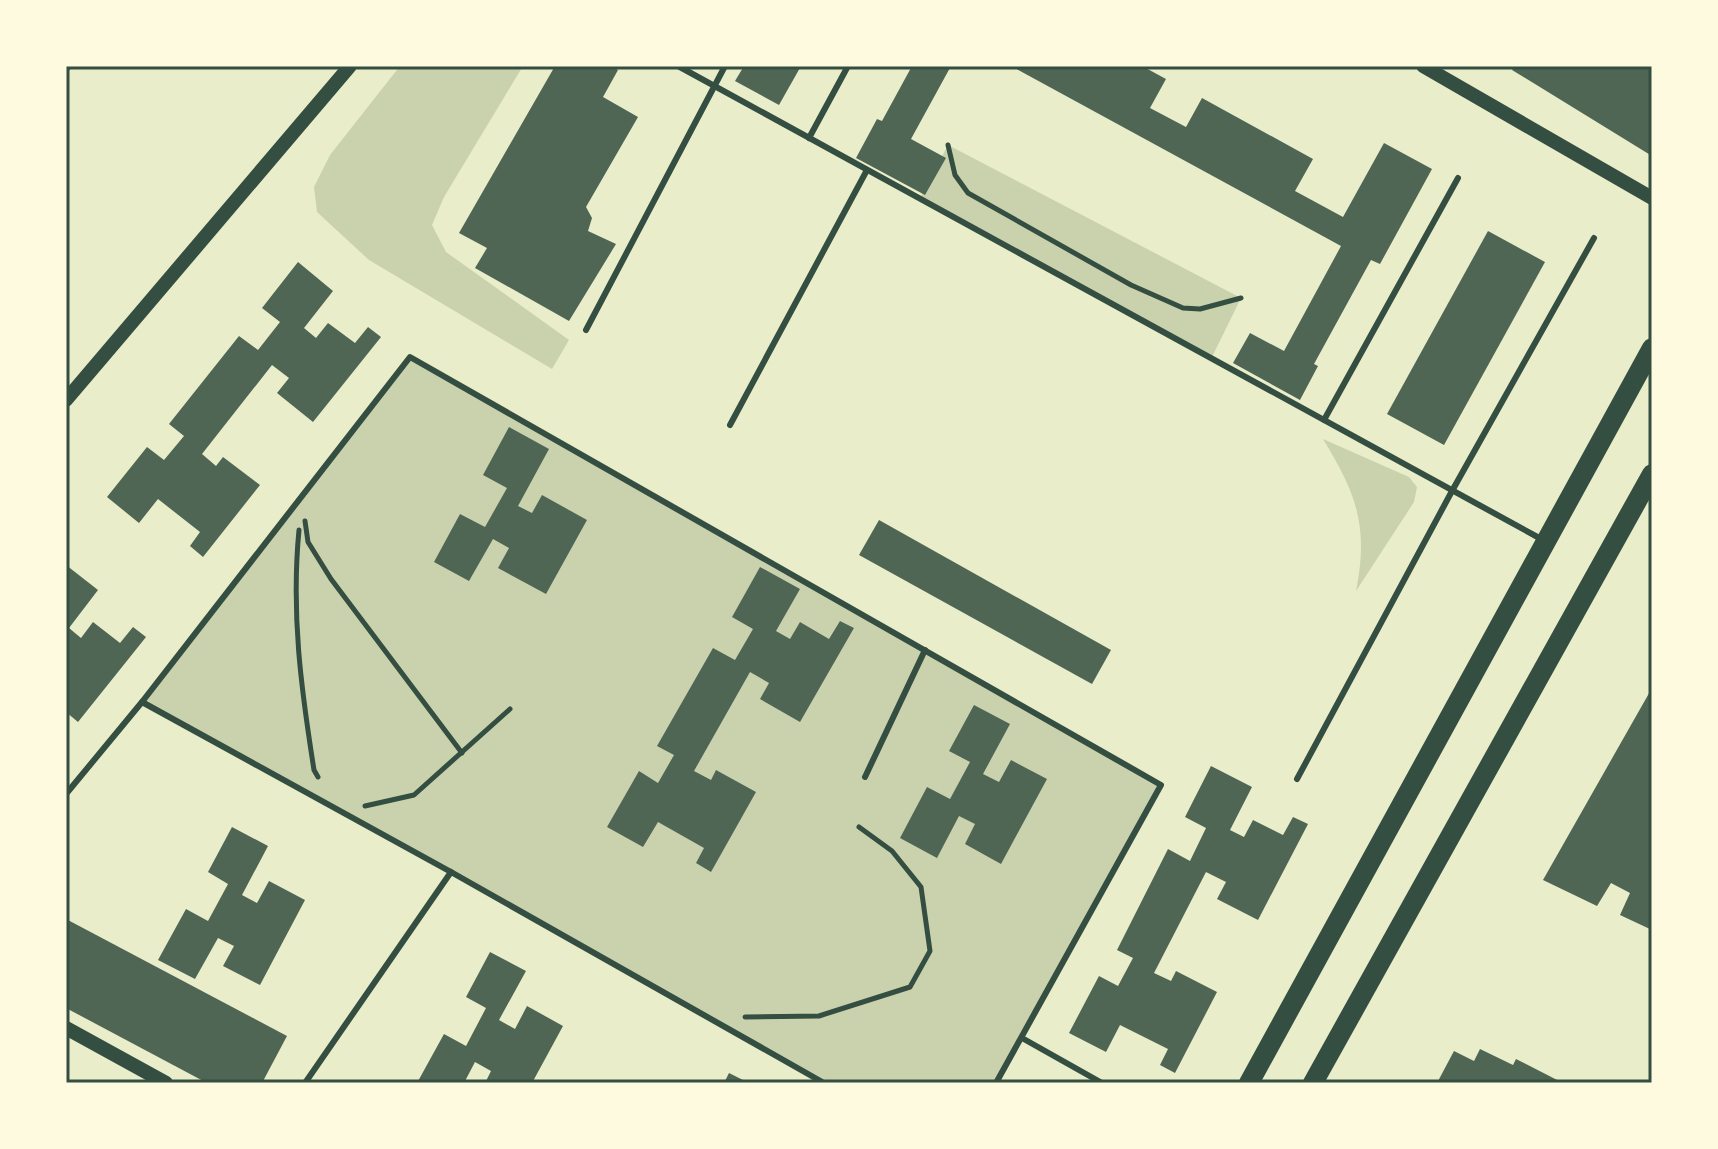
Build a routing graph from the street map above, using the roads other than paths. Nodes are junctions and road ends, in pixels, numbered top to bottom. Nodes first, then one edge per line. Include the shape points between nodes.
1 (350, 66) edge
2 (678, 66) edge
3 (725, 66) edge
4 (848, 66) edge
5 (1423, 66) edge
6 (715, 86) junction
7 (809, 138) junction
8 (867, 170) junction
9 (1458, 178) dead end
10 (1652, 198) edge
11 (1594, 238) dead end
12 (586, 330) dead end
13 (1652, 348) edge
14 (66, 400) edge
15 (1324, 420) junction
16 (730, 425) dead end
17 (1652, 474) edge
18 (1452, 491) junction
19 (1546, 542) junction
20 (925, 650) junction
21 (142, 702) junction
22 (865, 777) dead end
23 (1297, 779) dead end
24 (66, 794) edge
25 (451, 872) junction
26 (66, 1028) edge
27 (1022, 1038) junction
28 (166, 1083) edge
29 (305, 1083) edge
30 (824, 1083) edge
31 (996, 1083) edge
32 (1102, 1083) edge
33 (1249, 1083) edge
34 (1313, 1083) edge

1 - 14 street
2 - 6 lane
3 - 6 lane
4 - 7 lane
5 - 10 street
6 - 7 lane
6 - 12 lane
7 - 8 lane
8 - 15 lane
8 - 16 lane
9 - 15 lane
11 - 18 lane
13 - 19 main road
15 - 18 lane
17 - 34 main road
18 - 19 lane
18 - 23 lane
19 - 33 main road
20 - 21 lane via 410,357
20 - 22 lane
20 - 27 lane via 1161,785
21 - 24 lane
21 - 25 lane
25 - 29 lane
25 - 30 lane
26 - 28 street
27 - 31 lane
27 - 32 lane

